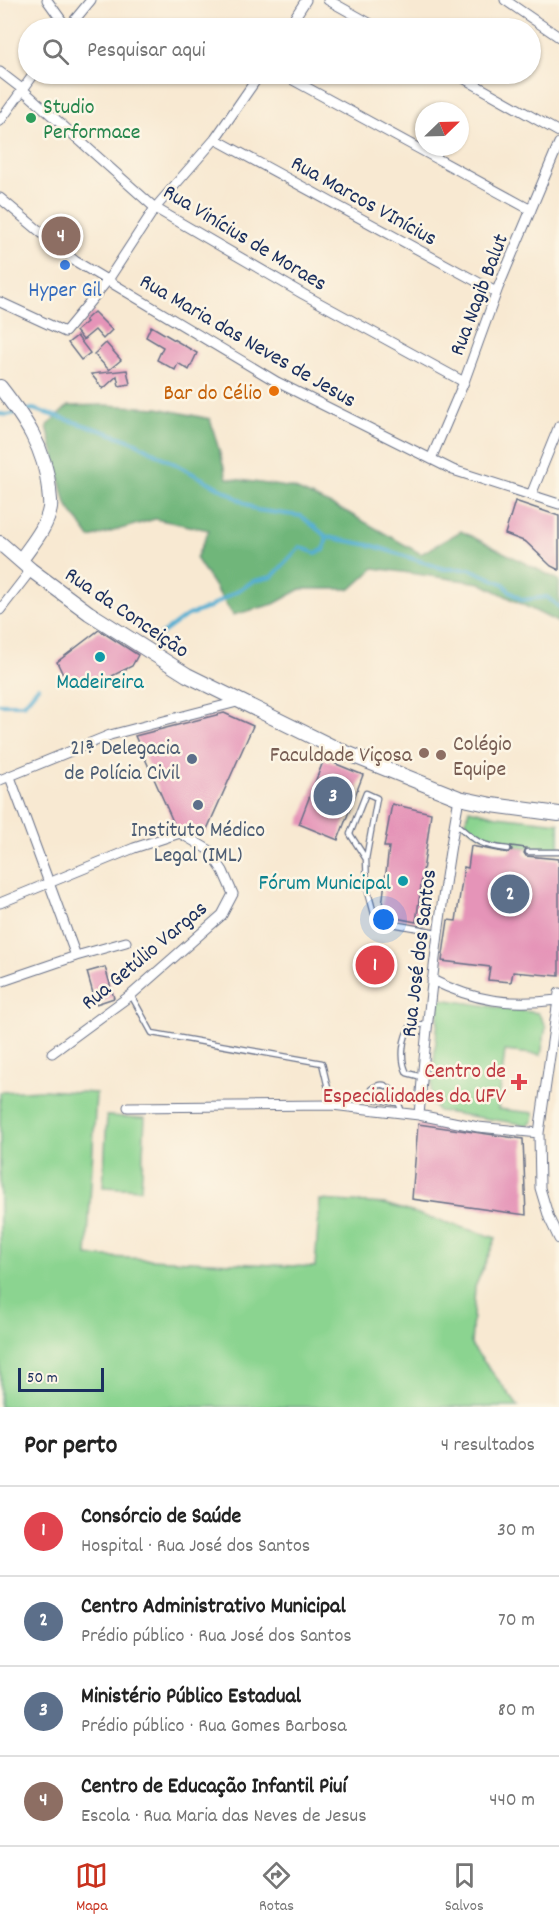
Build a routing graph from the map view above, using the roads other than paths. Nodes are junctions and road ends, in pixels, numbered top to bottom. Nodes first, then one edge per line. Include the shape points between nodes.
1 (47, 0) edge
2 (91, 0) edge
3 (306, 0) edge
4 (328, 0) edge
5 (505, 0) edge
6 (60, 18) edge
7 (76, 18) edge
8 (294, 18) edge
9 (360, 18) edge
10 (531, 18) edge
11 (541, 25) edge
12 (559, 37) edge
13 (0, 72) edge
14 (26, 84) edge
15 (253, 84) edge
16 (300, 84) edge
17 (474, 84) edge
18 (22, 89) junction
19 (0, 121) edge
20 (559, 132) edge
21 (215, 139) junction
22 (559, 143) edge
23 (0, 198) edge
24 (155, 208) junction
25 (531, 210) junction
26 (108, 280) junction
27 (496, 292) junction
28 (0, 302) edge
29 (464, 382) junction
30 (0, 387) edge
31 (559, 426) edge
32 (431, 459) junction
33 (531, 495) junction
34 (559, 504) edge
35 (0, 543) edge
36 (21, 560) junction
37 (31, 570) junction
38 (0, 610) edge
39 (240, 701) junction
40 (5, 779) edge
41 (459, 798) junction
42 (559, 814) edge
43 (455, 823) junction
44 (508, 849) dead end
45 (528, 852) dead end
46 (559, 852) edge
47 (366, 859) junction
48 (50, 884) junction
49 (0, 903) edge
50 (437, 932) junction
51 (126, 942) dead end
52 (76, 956) junction
53 (432, 980) junction
54 (0, 982) edge
55 (131, 994) junction
56 (558, 996) edge
57 (426, 1024) junction
58 (52, 1053) dead end
59 (422, 1077) junction
60 (398, 1102) junction
61 (332, 1106) junction
62 (128, 1107) dead end
63 (402, 1113) junction
64 (419, 1115) junction
65 (539, 1133) junction
66 (559, 1239) edge

1 - 6 street
2 - 7 street
3 - 8 street
4 - 9 street
5 - 10 street
11 - 12 street
13 - 18 street, Rua Vinícius de Moraes
14 - 18 street
15 - 21 street
16 - 25 street
17 - 20 street
18 - 19 street
18 - 24 street, Rua Vinícius de Moraes
21 - 24 street
21 - 27 street, Rua Marcos VInícius
22 - 25 street, Rua Nagib Balut
23 - 26 street, Rua Maria das Neves de Jesus via 75,261
24 - 26 street
24 - 29 street, Rua Vinícius de Moraes
25 - 27 street, Rua Nagib Balut
26 - 28 street via 65,332
26 - 32 street, Rua Maria das Neves de Jesus via 277,382
27 - 29 street, Rua Nagib Balut
29 - 32 street, Rua Nagib Balut
30 - 36 street via 41,450 48,477 50,507 40,534
31 - 33 street
32 - 33 street, Rua Maria das Neves de Jesus
33 - 34 street, Rua Maria das Neves de Jesus
35 - 36 street, Rua da Conceição
36 - 37 street, Rua da Conceição
37 - 38 street
37 - 39 street, Rua da Conceição via 89,613 187,675
39 - 40 street via 110,735
39 - 41 street, Rua da Conceição via 339,750
40 - 48 street
41 - 42 street, Rua da Conceição
41 - 43 street, Rua José dos Santos
43 - 44 lane via 486,847
43 - 50 street, Rua José dos Santos
45 - 46 lane
47 - 47 lane via 377,798 366,793 350,834
47 - 50 lane via 367,888 376,921
48 - 49 street, Rua Getúlio Vargas
48 - 52 street
48 - 55 street, Rua Getúlio Vargas via 180,833 209,850 233,894 222,915
50 - 53 street, Rua José dos Santos
51 - 52 street
52 - 54 street
53 - 56 street via 491,1001 527,1004
53 - 57 street, Rua José dos Santos
55 - 58 street, Rua Getúlio Vargas
55 - 61 lane via 152,1033 322,1062
56 - 65 street
57 - 59 street, Rua José dos Santos
57 - 59 lane via 411,1026 404,1041 403,1065 407,1072
59 - 64 street, Rua José dos Santos
60 - 60 lane via 389,1087 371,1089 374,1099
60 - 63 lane
61 - 62 street
61 - 63 street
63 - 64 street
64 - 65 street via 478,1127
65 - 66 street via 540,1188

